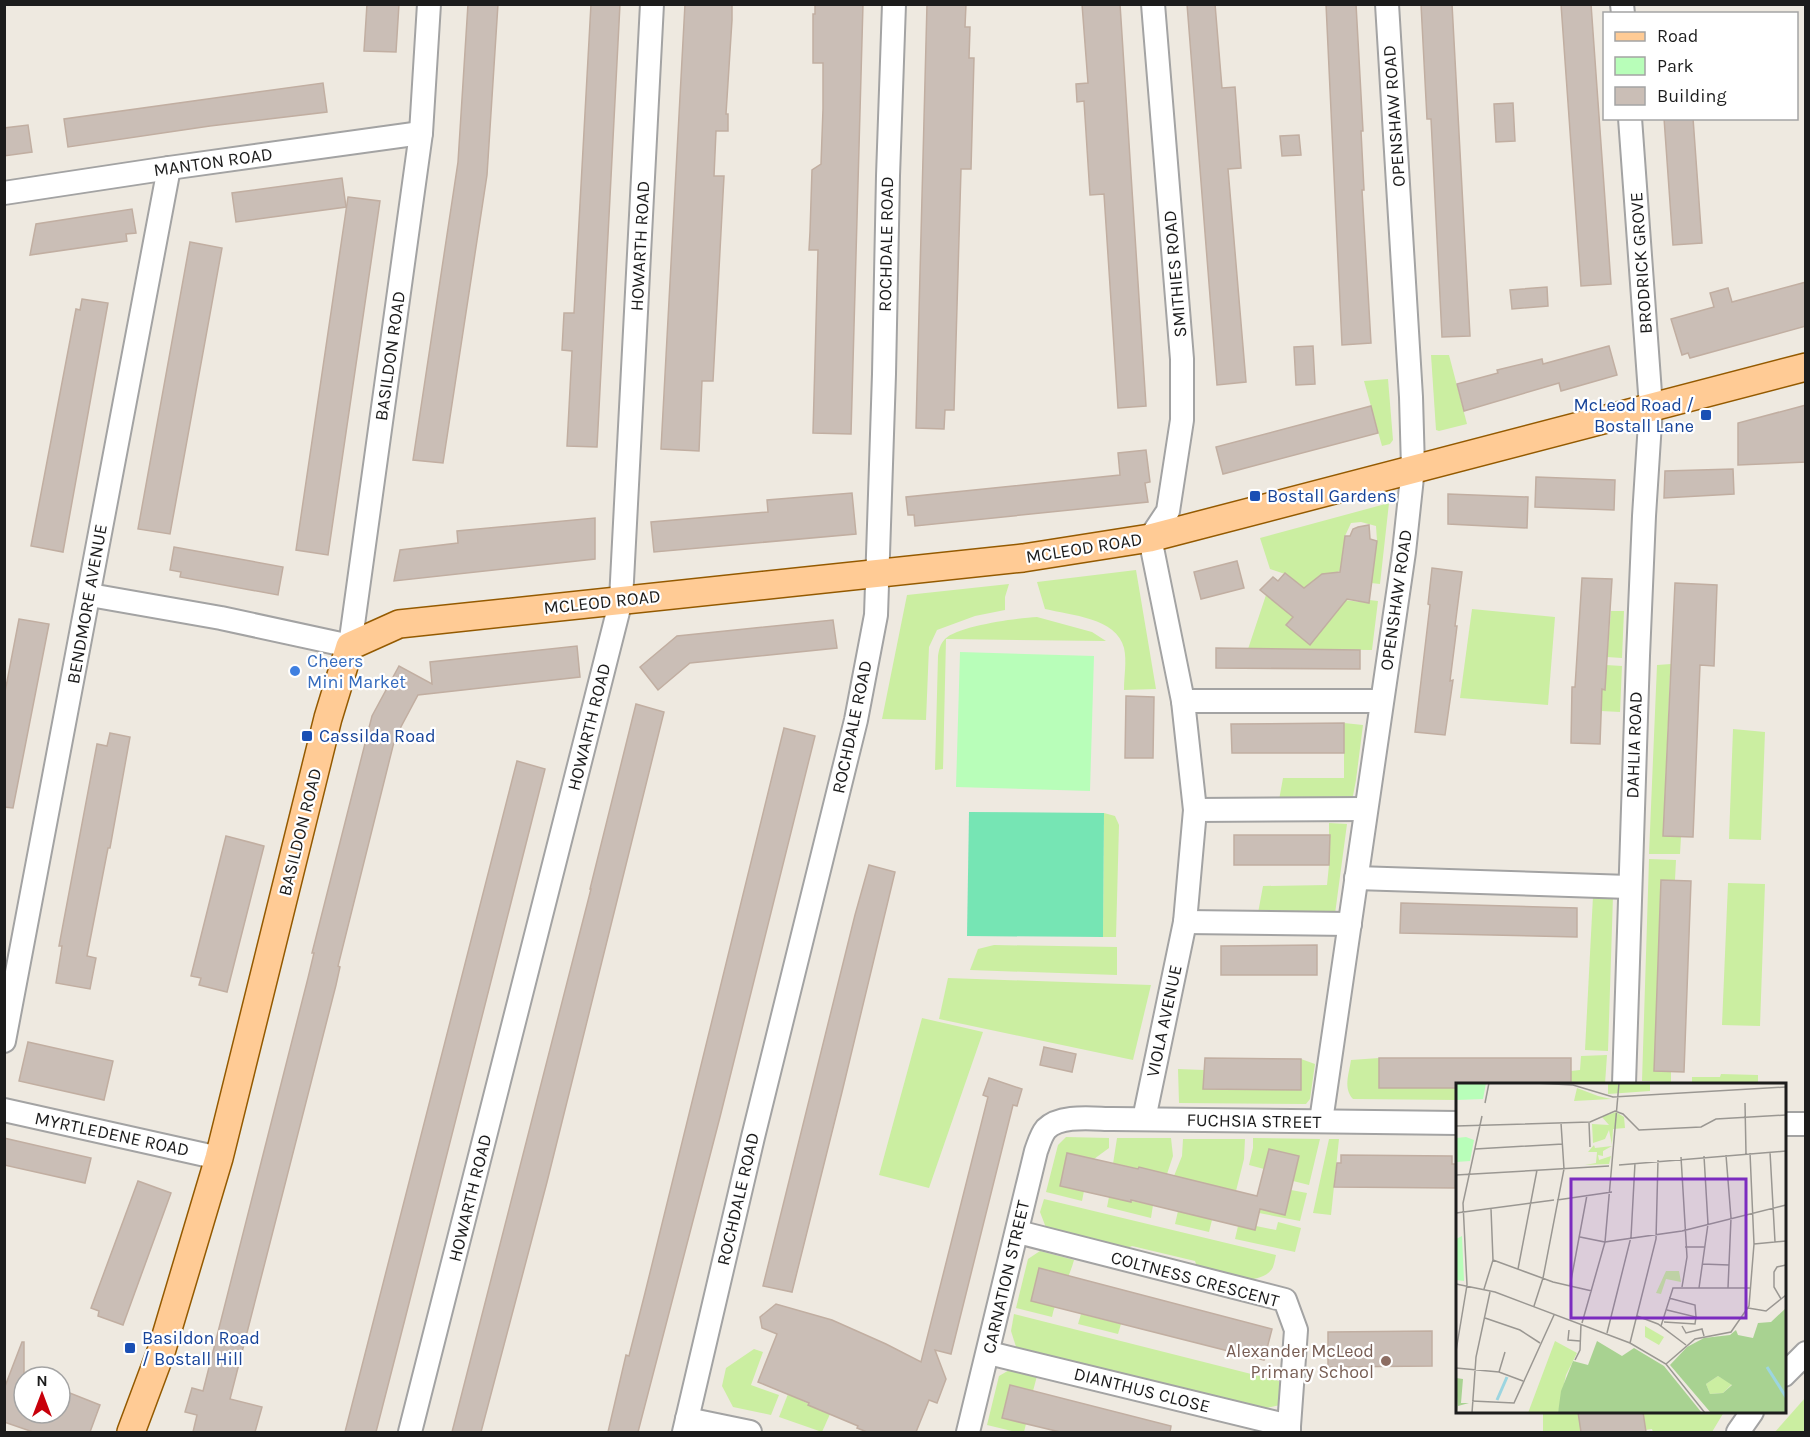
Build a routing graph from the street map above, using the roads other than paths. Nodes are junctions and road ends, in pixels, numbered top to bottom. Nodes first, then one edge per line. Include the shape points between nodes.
1 (429, 4) edge
2 (652, 4) edge
3 (894, 4) edge
4 (1153, 4) edge
5 (1387, 4) edge
6 (1630, 120) edge
7 (421, 133) junction
8 (169, 168) junction
9 (4, 193) edge
10 (1806, 367) edge
11 (1651, 407) junction
12 (1413, 468) junction
13 (1150, 538) junction
14 (879, 573) junction
15 (90, 595) junction
16 (621, 600) junction
17 (350, 646) junction
18 (1183, 701) junction
19 (1381, 701) junction
20 (1366, 808) junction
21 (1195, 810) junction
22 (1356, 878) junction
23 (1629, 887) junction
24 (1185, 922) junction
25 (1350, 924) junction
26 (4, 1041) edge
27 (1624, 1083) edge
28 (4, 1110) edge
29 (1144, 1119) junction
30 (1321, 1121) junction
31 (1456, 1123) edge
32 (1786, 1124) edge
33 (1806, 1124) edge
34 (1051, 1125) joint
35 (219, 1158) junction
36 (1018, 1232) junction
37 (988, 1353) junction
38 (1806, 1353) edge
39 (1786, 1374) edge
40 (1751, 1413) edge
41 (685, 1426) edge
42 (1289, 1429) edge
43 (131, 1432) edge
44 (410, 1432) edge
45 (750, 1432) edge
46 (968, 1432) edge
47 (1738, 1432) edge

1 - 7 street, BASILDON ROAD
2 - 16 street, HOWARTH ROAD
3 - 14 street, ROCHDALE ROAD
4 - 13 street, SMITHIES ROAD via 1180,335 1182,420 1168,511
5 - 12 street, OPENSHAW ROAD
6 - 11 street, BRODRICK GROVE
7 - 8 street, MANTON ROAD
7 - 17 street, BASILDON ROAD
8 - 9 street, MANTON ROAD
8 - 15 street, BENDMORE AVENUE
10 - 11 main road, MCLEOD ROAD
11 - 12 main road, MCLEOD ROAD
11 - 23 street, DAHLIA ROAD
12 - 13 main road, MCLEOD ROAD
12 - 19 street, OPENSHAW ROAD
13 - 14 main road, MCLEOD ROAD via 1023,558
13 - 18 street, VIOLA AVENUE
14 - 16 main road, MCLEOD ROAD
14 - 41 street, ROCHDALE ROAD via 876,615 856,720
15 - 17 street
15 - 26 street, BENDMORE AVENUE
16 - 17 main road, MCLEOD ROAD via 399,624
16 - 44 street, HOWARTH ROAD
17 - 35 main road, BASILDON ROAD via 328,718
18 - 19 street
18 - 21 street, VIOLA AVENUE
19 - 20 street, OPENSHAW ROAD
20 - 21 street
20 - 22 street, OPENSHAW ROAD
21 - 24 street, VIOLA AVENUE
22 - 23 street
22 - 25 street, OPENSHAW ROAD
23 - 27 street, DAHLIA ROAD
24 - 25 street
24 - 29 street, VIOLA AVENUE
25 - 30 street, OPENSHAW ROAD
28 - 35 street, MYRTLEDENE ROAD
29 - 30 street, FUCHSIA STREET
29 - 34 street, FUCHSIA STREET via 1069,1120
30 - 31 street, FUCHSIA STREET
32 - 33 street
34 - 36 street, CARNATION STREET via 1040,1138
35 - 43 main road, BASILDON ROAD via 162,1348
36 - 37 street, CARNATION STREET
36 - 42 street, COLTNESS CRESCENT via 1285,1300 1296,1330
37 - 42 street, DIANTHUS CLOSE
37 - 46 street, CARNATION STREET
38 - 39 street
40 - 47 street
41 - 45 street

